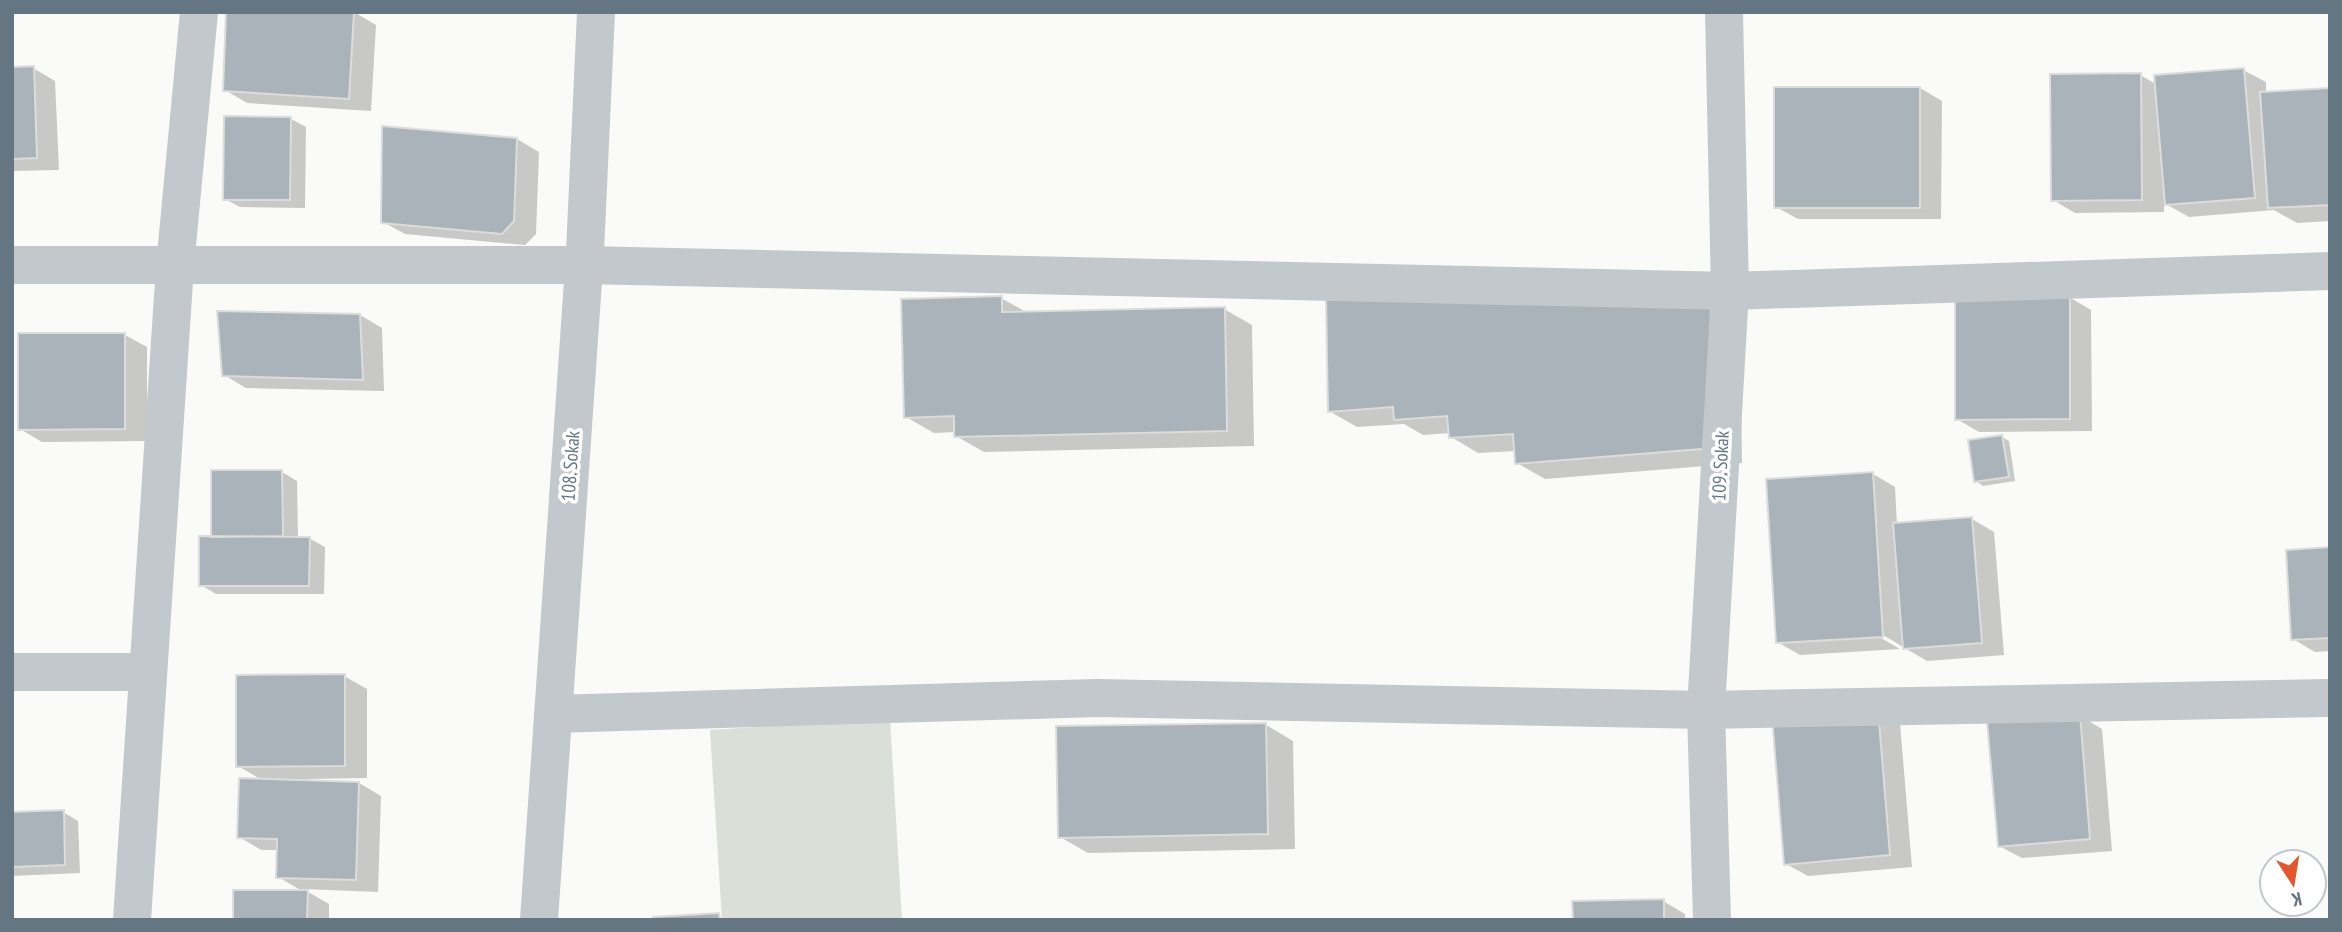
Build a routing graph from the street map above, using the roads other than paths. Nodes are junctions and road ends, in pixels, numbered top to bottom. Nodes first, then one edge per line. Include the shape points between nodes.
1 (199, 12) edge
2 (596, 12) edge
3 (1724, 12) edge
4 (12, 265) edge
5 (584, 265) junction
6 (175, 266) junction
7 (2330, 271) edge
8 (1730, 291) junction
9 (12, 672) edge
10 (148, 672) junction
11 (2330, 698) edge
12 (1706, 710) junction
13 (553, 714) junction
14 (132, 920) edge
15 (539, 920) edge
16 (1712, 920) edge

1 - 6 street
2 - 5 street, 108. Sokak
3 - 8 street, 109. Sokak
4 - 6 street
5 - 6 street
5 - 8 street
5 - 13 street, 108. Sokak
6 - 10 street
7 - 8 street
8 - 12 street, 109. Sokak
9 - 10 street
10 - 14 street
11 - 12 street
12 - 13 street via 1097,698
12 - 16 street, 109. Sokak
13 - 15 street, 108. Sokak

